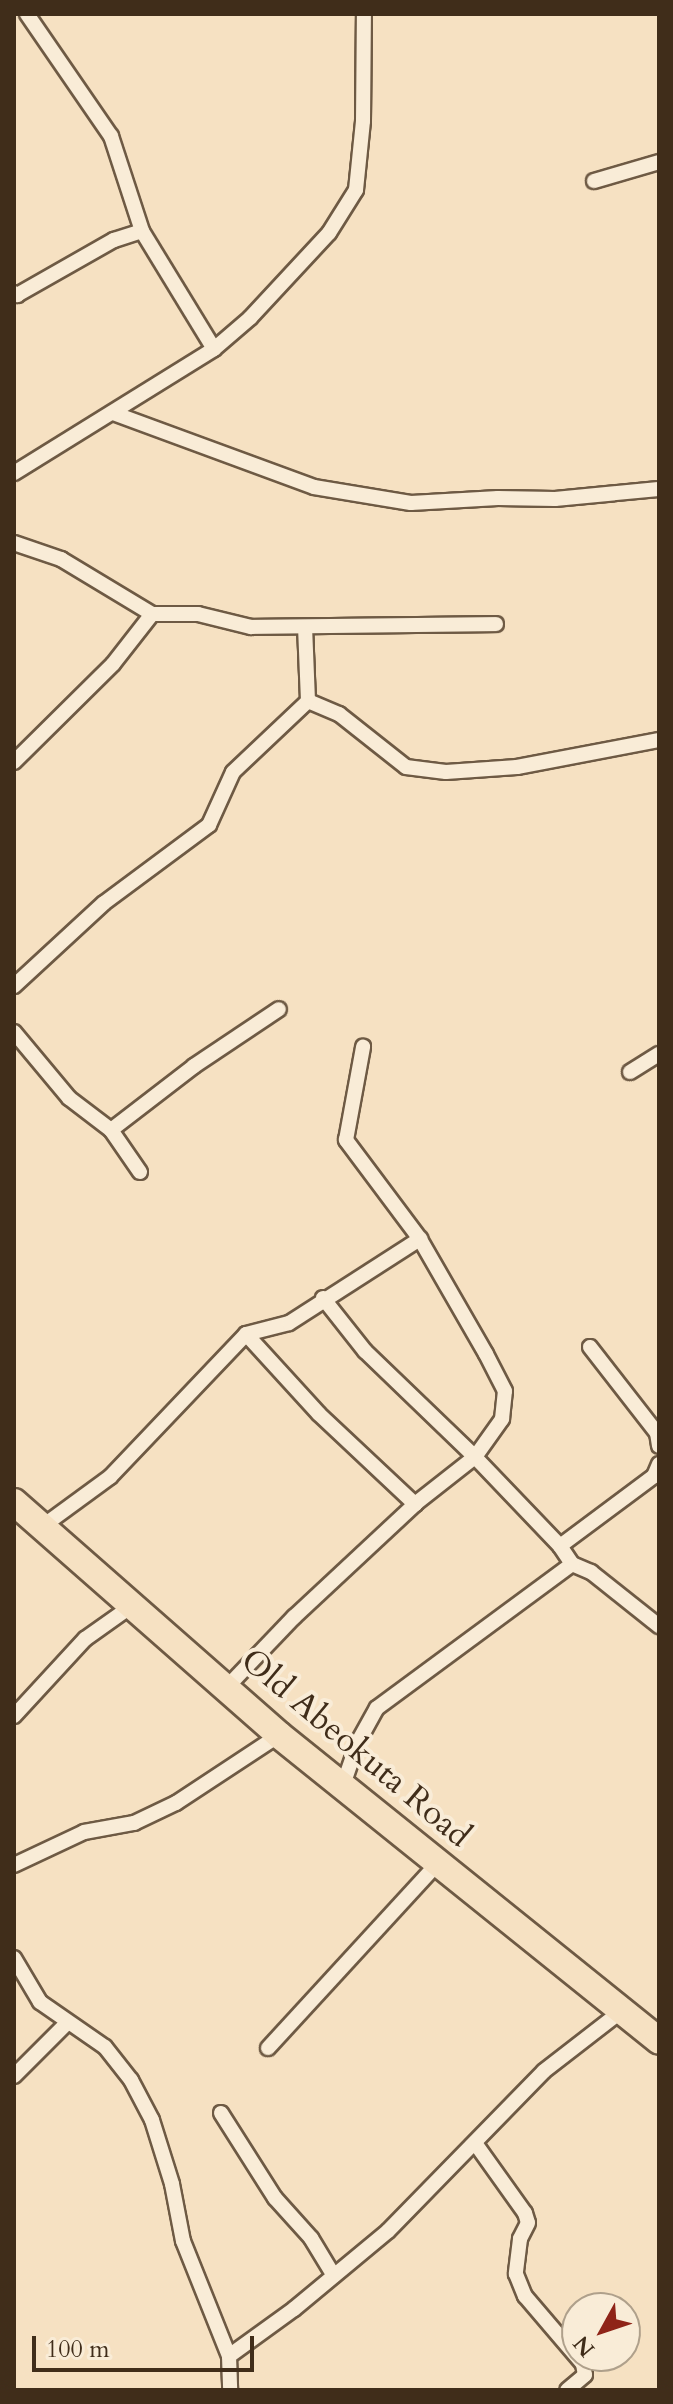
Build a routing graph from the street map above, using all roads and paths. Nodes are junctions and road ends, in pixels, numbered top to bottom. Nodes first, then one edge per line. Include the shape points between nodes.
1 (27, 14) edge
2 (364, 14) edge
3 (659, 162) edge
4 (594, 181) dead end
5 (142, 231) junction
6 (14, 293) edge
7 (214, 349) junction
8 (113, 413) junction
9 (14, 473) edge
10 (659, 489) edge
11 (14, 543) edge
12 (152, 614) junction
13 (496, 624) dead end
14 (305, 627) junction
15 (308, 701) junction
16 (659, 740) edge
17 (14, 762) edge
18 (14, 986) edge
19 (279, 1009) dead end
20 (14, 1032) edge
21 (363, 1047) dead end
22 (659, 1054) edge
23 (630, 1072) dead end
24 (111, 1130) junction
25 (140, 1172) dead end
26 (420, 1239) junction
27 (323, 1298) junction
28 (246, 1334) junction
29 (590, 1347) dead end
30 (659, 1446) edge
31 (475, 1457) junction
32 (659, 1464) edge
33 (14, 1502) edge
34 (415, 1504) junction
35 (43, 1526) junction
36 (560, 1546) junction
37 (572, 1564) junction
38 (133, 1605) junction
39 (659, 1626) edge
40 (227, 1687) junction
41 (14, 1716) edge
42 (279, 1735) junction
43 (343, 1785) junction
44 (438, 1863) junction
45 (14, 1865) edge
46 (14, 1958) edge
47 (620, 2012) junction
48 (68, 2022) junction
49 (659, 2041) edge
50 (268, 2048) dead end
51 (14, 2076) edge
52 (221, 2113) dead end
53 (475, 2143) junction
54 (334, 2276) junction
55 (229, 2356) junction
56 (230, 2390) edge
57 (567, 2390) edge

1 - 5 street via 111,136
2 - 7 street via 356,190 329,233
3 - 4 street
5 - 6 street via 114,240
5 - 7 street
7 - 8 street
8 - 9 street
8 - 10 street via 314,487 411,503 555,499
11 - 12 street via 61,559
12 - 14 street via 198,614 251,627
12 - 17 street via 113,664
13 - 14 street
14 - 15 street
15 - 16 street via 339,714 406,767 433,770 517,767
15 - 18 street via 233,772 209,825 104,903
19 - 24 street
20 - 24 street via 69,1098
21 - 26 street via 346,1140
22 - 23 street
24 - 25 street
26 - 27 street
26 - 31 street via 505,1391 502,1419
27 - 28 street via 289,1323
27 - 31 street via 365,1351
28 - 34 street via 319,1414
28 - 35 street via 110,1477
29 - 30 street via 657,1433
31 - 34 street
31 - 36 street
32 - 36 street via 654,1476
33 - 35 highway, Old Abeokuta Road
34 - 40 street
35 - 38 highway, Old Abeokuta Road
36 - 37 street
37 - 39 street via 591,1572
37 - 43 street via 377,1708
38 - 40 highway, Old Abeokuta Road
38 - 41 street via 85,1639
40 - 42 highway, Old Abeokuta Road
42 - 43 highway, Old Abeokuta Road
42 - 45 street via 176,1803 134,1823 84,1832
43 - 44 highway, Old Abeokuta Road
44 - 47 highway, Old Abeokuta Road
44 - 50 street
46 - 48 street via 40,2002
47 - 49 highway, Old Abeokuta Road
47 - 53 street via 544,2071
48 - 51 street
48 - 55 street via 105,2047 152,2120 183,2241
52 - 54 street via 275,2198 311,2238
53 - 54 street via 388,2231
53 - 57 street via 525,2213 528,2223 520,2239 516,2274 525,2296 583,2364 585,2375
54 - 55 street
55 - 56 street

